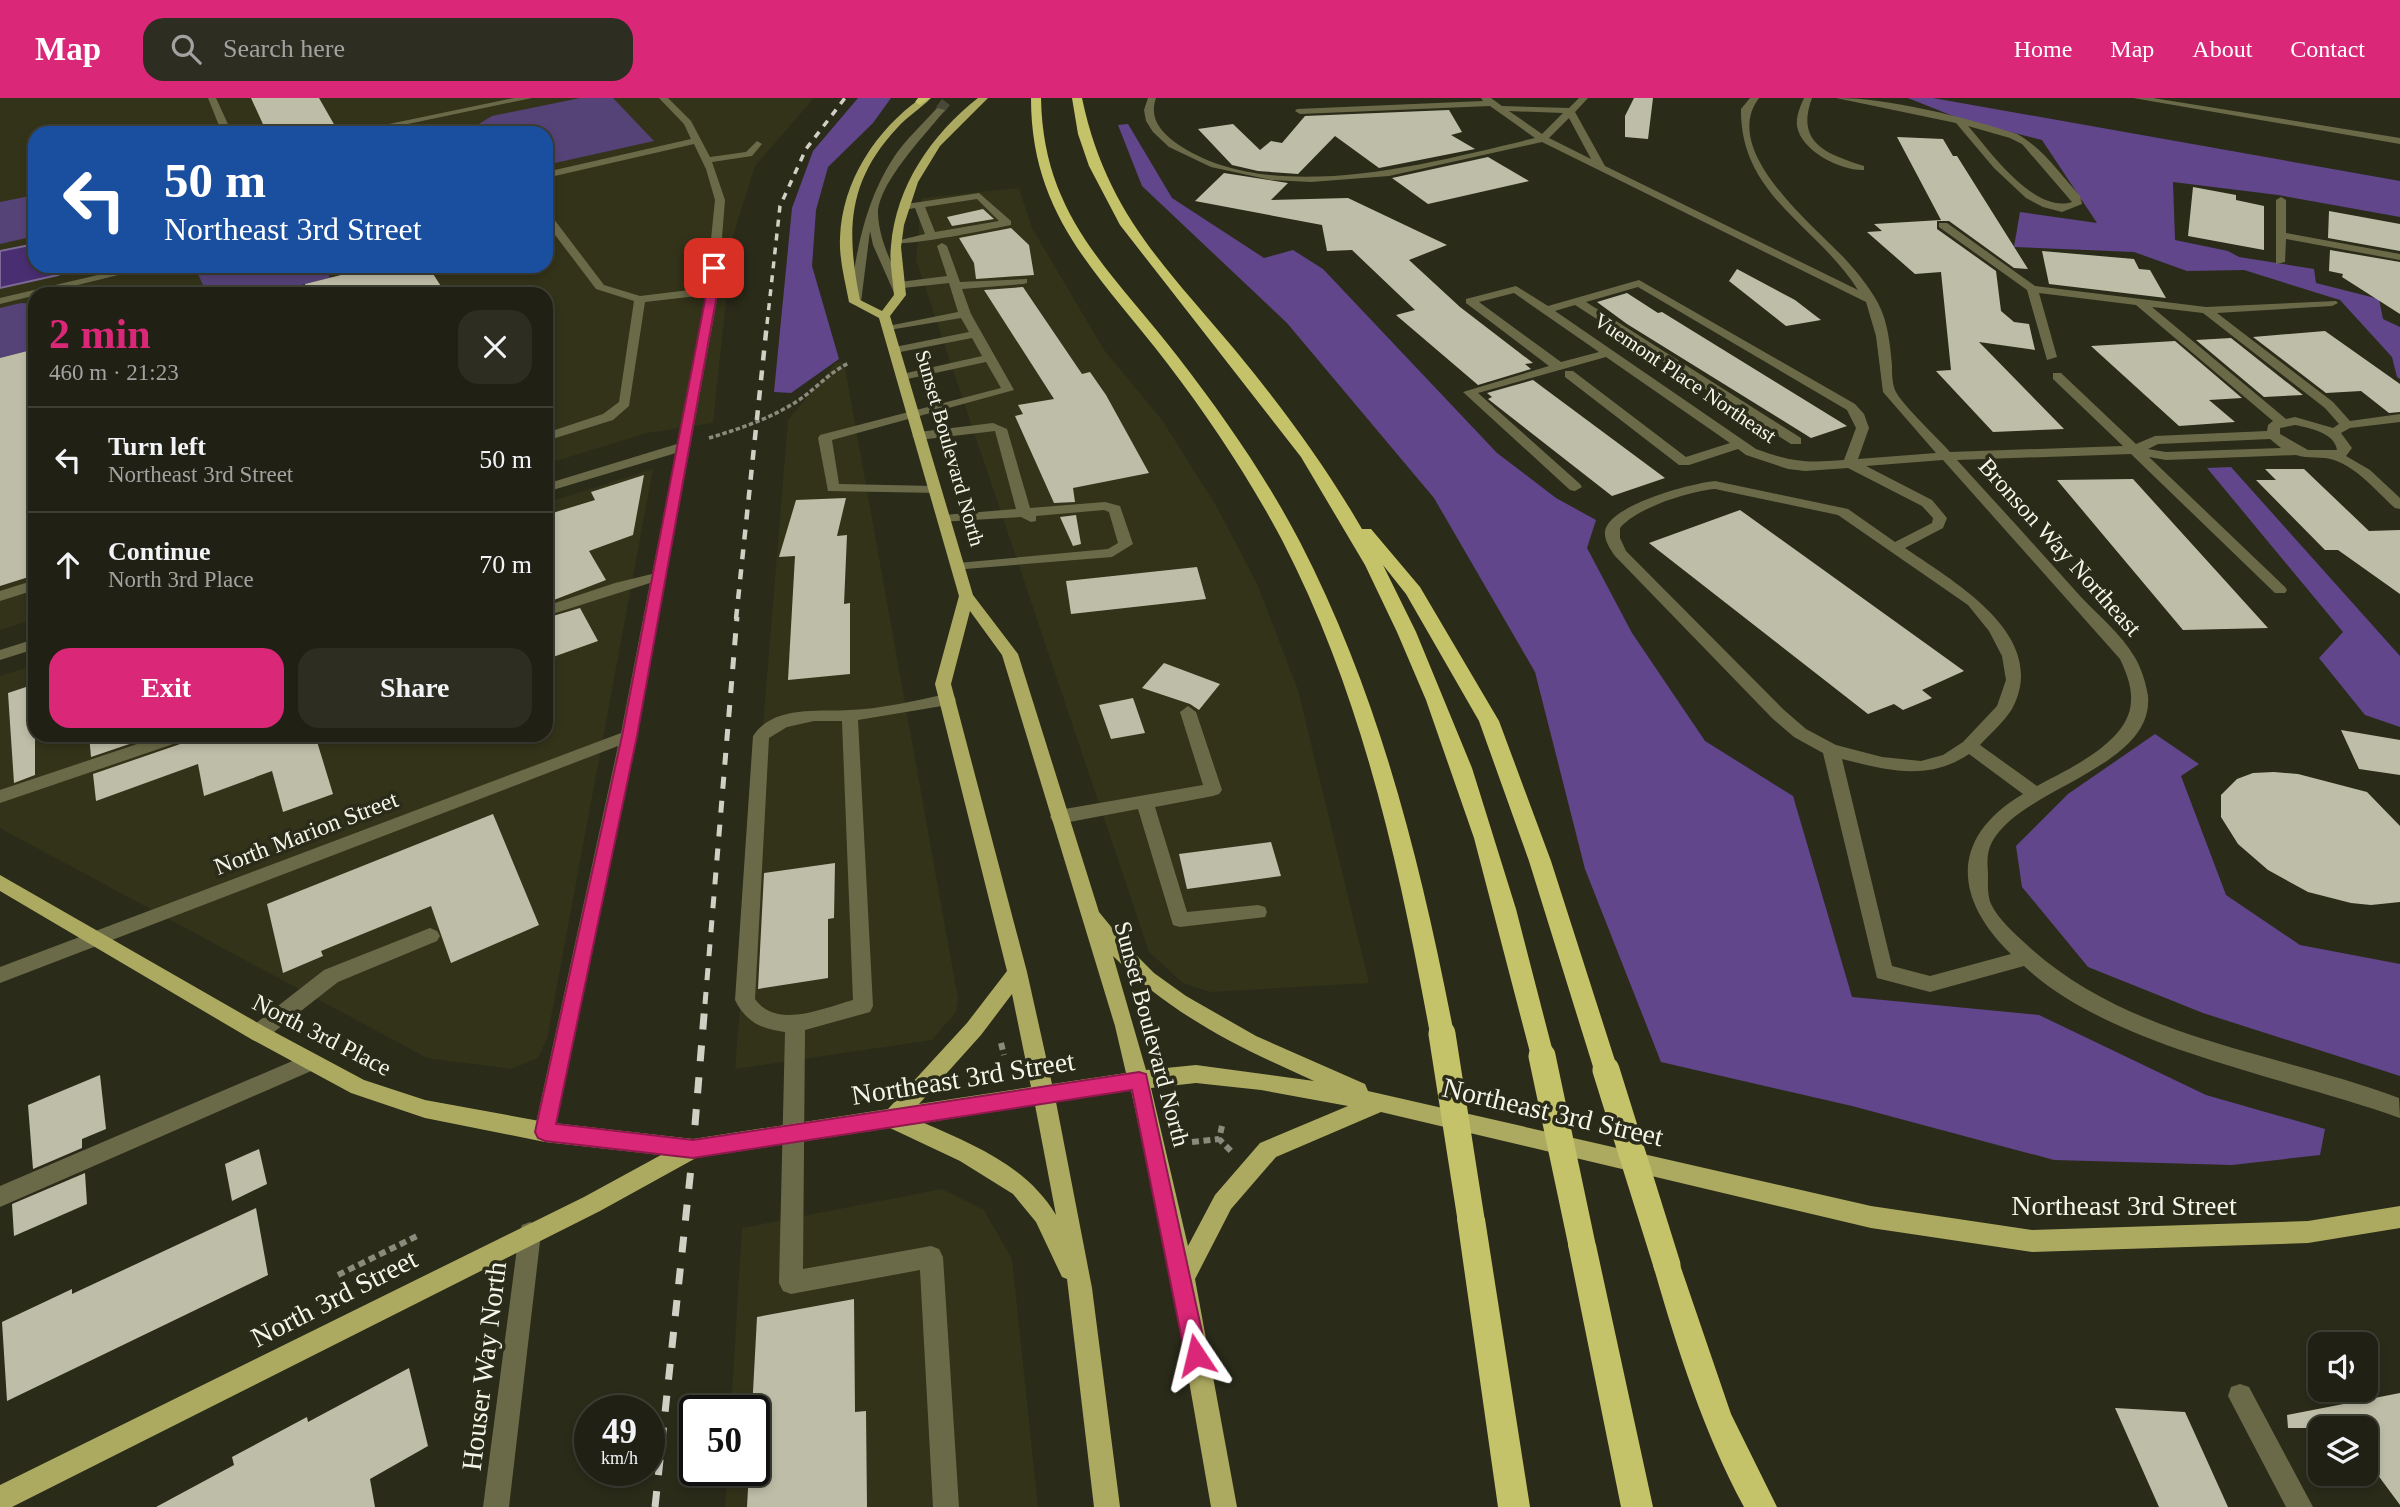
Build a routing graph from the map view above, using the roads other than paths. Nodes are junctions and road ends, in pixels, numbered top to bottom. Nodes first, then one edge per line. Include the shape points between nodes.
1 (212, 98) edge
2 (528, 98) edge
3 (663, 98) edge
4 (985, 98) edge
5 (1036, 98) edge
6 (1077, 98) edge
7 (1152, 98) edge
8 (1584, 98) edge
9 (1755, 98) edge
10 (1808, 98) edge
11 (1840, 98) edge
12 (2137, 98) edge
13 (924, 99) tunnel mouth
14 (1491, 103) edge
15 (940, 110) tunnel mouth
16 (1300, 111) dead end
17 (1570, 111) junction
18 (1961, 123) junction
19 (224, 126) edge
20 (386, 126) edge
21 (1543, 139) junction
22 (697, 140) junction
23 (2400, 141) edge
24 (757, 144) dead end
25 (707, 160) junction
26 (1861, 168) dead end
27 (1601, 169) junction
28 (553, 173) edge
29 (2281, 200) dead end
30 (919, 205) junction
31 (904, 208) junction
32 (873, 214) junction
33 (553, 225) edge
34 (1943, 225) dead end
35 (1012, 233) dead end
36 (2281, 234) junction
37 (932, 237) junction
38 (896, 246) junction
39 (942, 246) junction
40 (2400, 257) edge
41 (2280, 262) dead end
42 (120, 273) edge
43 (1023, 281) dead end
44 (954, 283) junction
45 (60, 287) edge
46 (2032, 289) junction
47 (900, 290) junction
48 (712, 291) junction
49 (28, 294) edge
50 (640, 299) junction
51 (1871, 300) junction
52 (0, 301) edge
53 (1577, 301) junction
54 (855, 302) junction
55 (2140, 302) junction
56 (2332, 303) dead end
57 (1546, 310) junction
58 (2206, 310) junction
59 (965, 314) junction
60 (885, 322) junction
61 (976, 334) junction
62 (894, 351) junction
63 (1608, 353) junction
64 (2051, 357) dead end
65 (989, 358) junction
66 (1564, 371) junction
67 (2057, 376) dead end
68 (902, 378) junction
69 (912, 413) junction
70 (2400, 418) edge
71 (2282, 422) junction
72 (2347, 425) junction
73 (2332, 433) junction
74 (553, 435) edge
75 (2273, 435) junction
76 (919, 436) junction
77 (1796, 441) dead end
78 (1740, 444) junction
79 (682, 447) junction
80 (2135, 450) junction
81 (2296, 451) junction
82 (2335, 455) junction
83 (1944, 456) junction
84 (1850, 463) junction
85 (553, 486) edge
86 (1574, 487) dead end
87 (935, 490) junction
88 (1336, 498) junction
89 (2400, 505) edge
90 (1024, 513) junction
91 (944, 519) junction
92 (1895, 548) junction
93 (958, 567) junction
94 (657, 577) junction
95 (28, 587) edge
96 (2280, 590) dead end
97 (0, 596) edge
98 (966, 596) junction
99 (553, 609) edge
100 (28, 646) edge
101 (0, 655) edge
102 (948, 700) junction
103 (1188, 712) dead end
104 (850, 716) junction
105 (629, 736) junction
106 (161, 742) edge
107 (1969, 746) junction
108 (1831, 750) junction
109 (2037, 795) junction
110 (0, 797) edge
111 (1145, 802) junction
112 (1059, 817) junction
113 (0, 882) edge
114 (1086, 902) junction
115 (1258, 912) dead end
116 (430, 936) dead end
117 (96, 939) junction
118 (2025, 958) junction
119 (1017, 972) junction
120 (0, 975) edge
121 (795, 1024) junction
122 (258, 1033) junction
123 (311, 1062) junction
124 (1139, 1080) junction
125 (1045, 1095) junction
126 (1380, 1102) junction
127 (2400, 1109) edge
128 (893, 1118) junction
129 (545, 1132) junction
130 (793, 1134) junction
131 (693, 1149) junction
132 (0, 1197) edge
133 (2400, 1217) edge
134 (530, 1233) junction
135 (1182, 1278) junction
136 (1080, 1288) junction
137 (2240, 1396) dead end
138 (0, 1499) edge
139 (496, 1507) edge
140 (946, 1507) edge
141 (1107, 1507) edge
142 (1224, 1507) edge
143 (1514, 1507) edge
144 (1637, 1507) edge
145 (1761, 1507) edge
146 (2300, 1507) edge

1 - 19 street
2 - 20 street
3 - 22 street via 688,123
4 - 31 main road via 933,148
5 - 143 highway, bridge via 1043,166 1070,226 1243,457 1292,543 1364,713 1425,934
6 - 88 highway via 1096,174 1124,224 1258,387
7 - 21 street via 1148,118 1172,146 1219,167 1285,180 1365,177
8 - 17 street
9 - 51 street, Bronson Way Northeast via 1746,109 1747,139 1768,186 1847,268
10 - 26 street via 1802,110 1804,137 1818,151
11 - 18 street
12 - 23 street
13 - 54 main road via 870,157 852,197 845,238
14 - 16 street
14 - 17 street via 1525,111
14 - 21 street
15 - 32 street via 898,158
17 - 21 street
17 - 27 street
18 - 18 street via 2024,141 2077,204 2060,209 2025,194
21 - 27 street
22 - 25 street
22 - 28 street
24 - 25 street via 749,154
25 - 48 street via 720,200
27 - 51 street
29 - 36 street
30 - 31 street
30 - 37 street
30 - 37 street via 979,196 1007,223
31 - 38 main road
32 - 47 street via 878,245
32 - 54 street via 864,234
33 - 50 street via 600,287
34 - 46 street
35 - 39 street
36 - 40 street
36 - 41 street
37 - 38 street
38 - 39 street
38 - 47 main road
39 - 44 street
42 - 45 street
43 - 44 street
44 - 47 street
44 - 59 street
46 - 55 street
46 - 64 street
47 - 60 main road
48 - 50 street
48 - 79 street
49 - 52 street
50 - 74 street via 625,403 608,417
51 - 83 street, Bronson Way Northeast via 1883,326 1889,392
53 - 57 street
53 - 77 street
53 - 84 street via 1639,283 1851,407 1864,425
54 - 60 main road
55 - 58 street
55 - 71 street
56 - 58 street
57 - 63 street, Vuemont Place Northeast
57 - 66 street, Vuemont Place Northeast via 1517,289 1470,301
58 - 72 street via 2329,405
59 - 60 street
59 - 61 street
60 - 62 main road, Sunset Boulevard North
61 - 62 street
61 - 65 street
62 - 68 main road, Sunset Boulevard North
63 - 66 street
63 - 78 street, Vuemont Place Northeast
65 - 68 street
65 - 69 street via 1008,390
66 - 78 street via 1684,462
66 - 86 street via 1469,392
67 - 80 street
68 - 69 main road, Sunset Boulevard North
69 - 76 main road, Sunset Boulevard North
69 - 87 street via 825,438 833,488
70 - 72 street
71 - 73 street via 2312,425
71 - 75 street via 2274,425
72 - 73 street
73 - 82 street via 2345,448
75 - 80 street, Vuemont Place Northeast via 2155,440
75 - 81 street
76 - 87 main road, Sunset Boulevard North
76 - 90 street via 1001,429
78 - 84 street, Vuemont Place Northeast via 1788,465
79 - 85 street
79 - 94 street
80 - 81 street, Vuemont Place Northeast via 2166,456
80 - 83 street, Vuemont Place Northeast
80 - 96 street
81 - 82 street, Vuemont Place Northeast
82 - 89 street via 2365,473
83 - 84 street, Vuemont Place Northeast
83 - 109 street, Bronson Way Northeast via 2126,657 2137,681 2139,708 2129,730 2107,753
84 - 92 street via 1927,503 1940,518 1938,525
87 - 91 main road, Sunset Boulevard North
88 - 144 highway, bridge via 1409,635 1446,718 1499,882 1542,1056
88 - 145 highway, bridge via 1414,591 1489,721 1540,861 1706,1389
90 - 91 street
90 - 93 street via 1115,509 1126,544 1112,553
91 - 93 main road, Sunset Boulevard North
92 - 107 street via 1973,602 1996,629 2010,656 2014,680 2004,708
92 - 108 street via 1843,512 1715,485 1701,486 1620,517 1612,529 1620,553 1778,714
93 - 98 main road, Sunset Boulevard North
94 - 99 street
94 - 105 street
95 - 97 street
98 - 102 main road via 943,684
98 - 112 main road, Sunset Boulevard North via 1010,654
100 - 101 street
102 - 104 street
102 - 119 main road
103 - 111 street via 1213,790
104 - 121 street via 863,1006
104 - 121 street via 824,713 786,719 761,736 745,1000 752,1014 763,1020
105 - 117 street, North Marion Street
105 - 129 street
106 - 110 street
107 - 108 street via 1948,760 1921,767
107 - 109 street
108 - 118 street via 1884,972 1930,984
109 - 118 street, Bronson Way Northeast via 2000,819 1984,838 1978,861 1981,903
111 - 112 street
111 - 115 street via 1180,920
112 - 114 main road, Sunset Boulevard North
113 - 117 main road, North 3rd Place
114 - 124 main road, Sunset Boulevard North
114 - 126 main road via 1123,954 1179,1002 1226,1030
116 - 122 street via 331,976
117 - 120 street, North Marion Street
117 - 122 main road, North 3rd Place
118 - 127 street, Bronson Way Northeast via 2062,984 2156,1030
119 - 125 main road
119 - 128 main road via 974,1029
121 - 130 street
122 - 123 main road, North 3rd Place
123 - 129 main road, North 3rd Place via 385,1098
123 - 132 street
124 - 125 main road, Northeast 3rd Street
124 - 126 main road, Northeast 3rd Street via 1196,1074
124 - 135 main road, Sunset Boulevard North
125 - 128 main road, Northeast 3rd Street
125 - 136 main road
126 - 133 main road, Northeast 3rd Street via 1871,1217 2032,1241 2308,1232
126 - 135 main road via 1268,1150 1223,1202
128 - 130 main road, Northeast 3rd Street
128 - 136 main road via 977,1160 1031,1196
129 - 131 main road, North 3rd Place
130 - 131 main road, Northeast 3rd Street
130 - 140 street via 791,1283 931,1257
131 - 134 main road, North 3rd Street
134 - 138 main road, North 3rd Street
134 - 139 street, Houser Way North
135 - 142 main road, Sunset Boulevard North
136 - 141 main road
137 - 146 street

